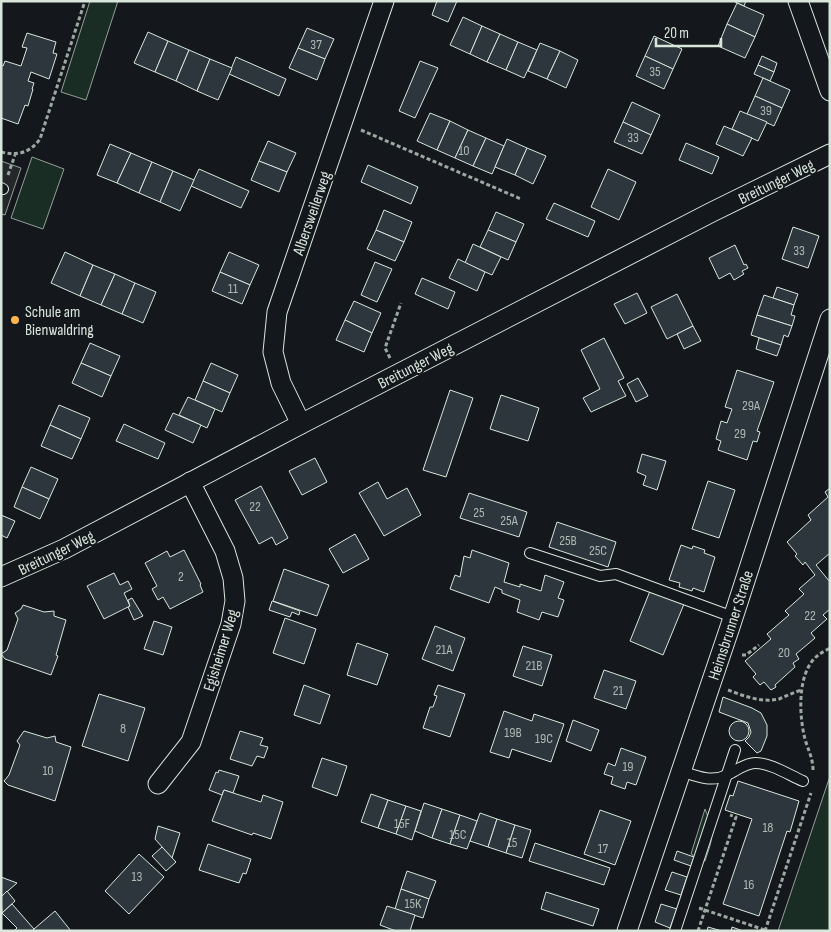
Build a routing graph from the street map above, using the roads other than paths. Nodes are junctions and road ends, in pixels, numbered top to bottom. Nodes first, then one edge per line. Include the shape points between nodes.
1 (384, 1) edge
2 (798, 1) edge
3 (829, 89) edge
4 (830, 154) edge
5 (830, 319) edge
6 (301, 424) junction
7 (190, 482) junction
8 (530, 553) dead end
9 (1, 577) edge
10 (733, 617) junction
11 (735, 750) dead end
12 (681, 771) junction
13 (804, 781) dead end
14 (158, 784) dead end
15 (627, 931) edge
16 (676, 931) edge

1 - 6 street, Albersweilerweg via 277,312 272,352 280,383
2 - 3 street
4 - 6 street, Breitunger Weg
5 - 10 street, Heimsbrunner Straße
6 - 7 street, Breitunger Weg
7 - 9 street, Breitunger Weg via 64,549
7 - 14 street, Egisheimer Weg via 225,551 233,578 235,601 231,624 190,742
8 - 10 lane via 600,576 616,574
10 - 12 street, Heimsbrunner Straße
11 - 16 lane
12 - 13 lane via 715,779 757,763
12 - 15 street, Heimsbrunner Straße

